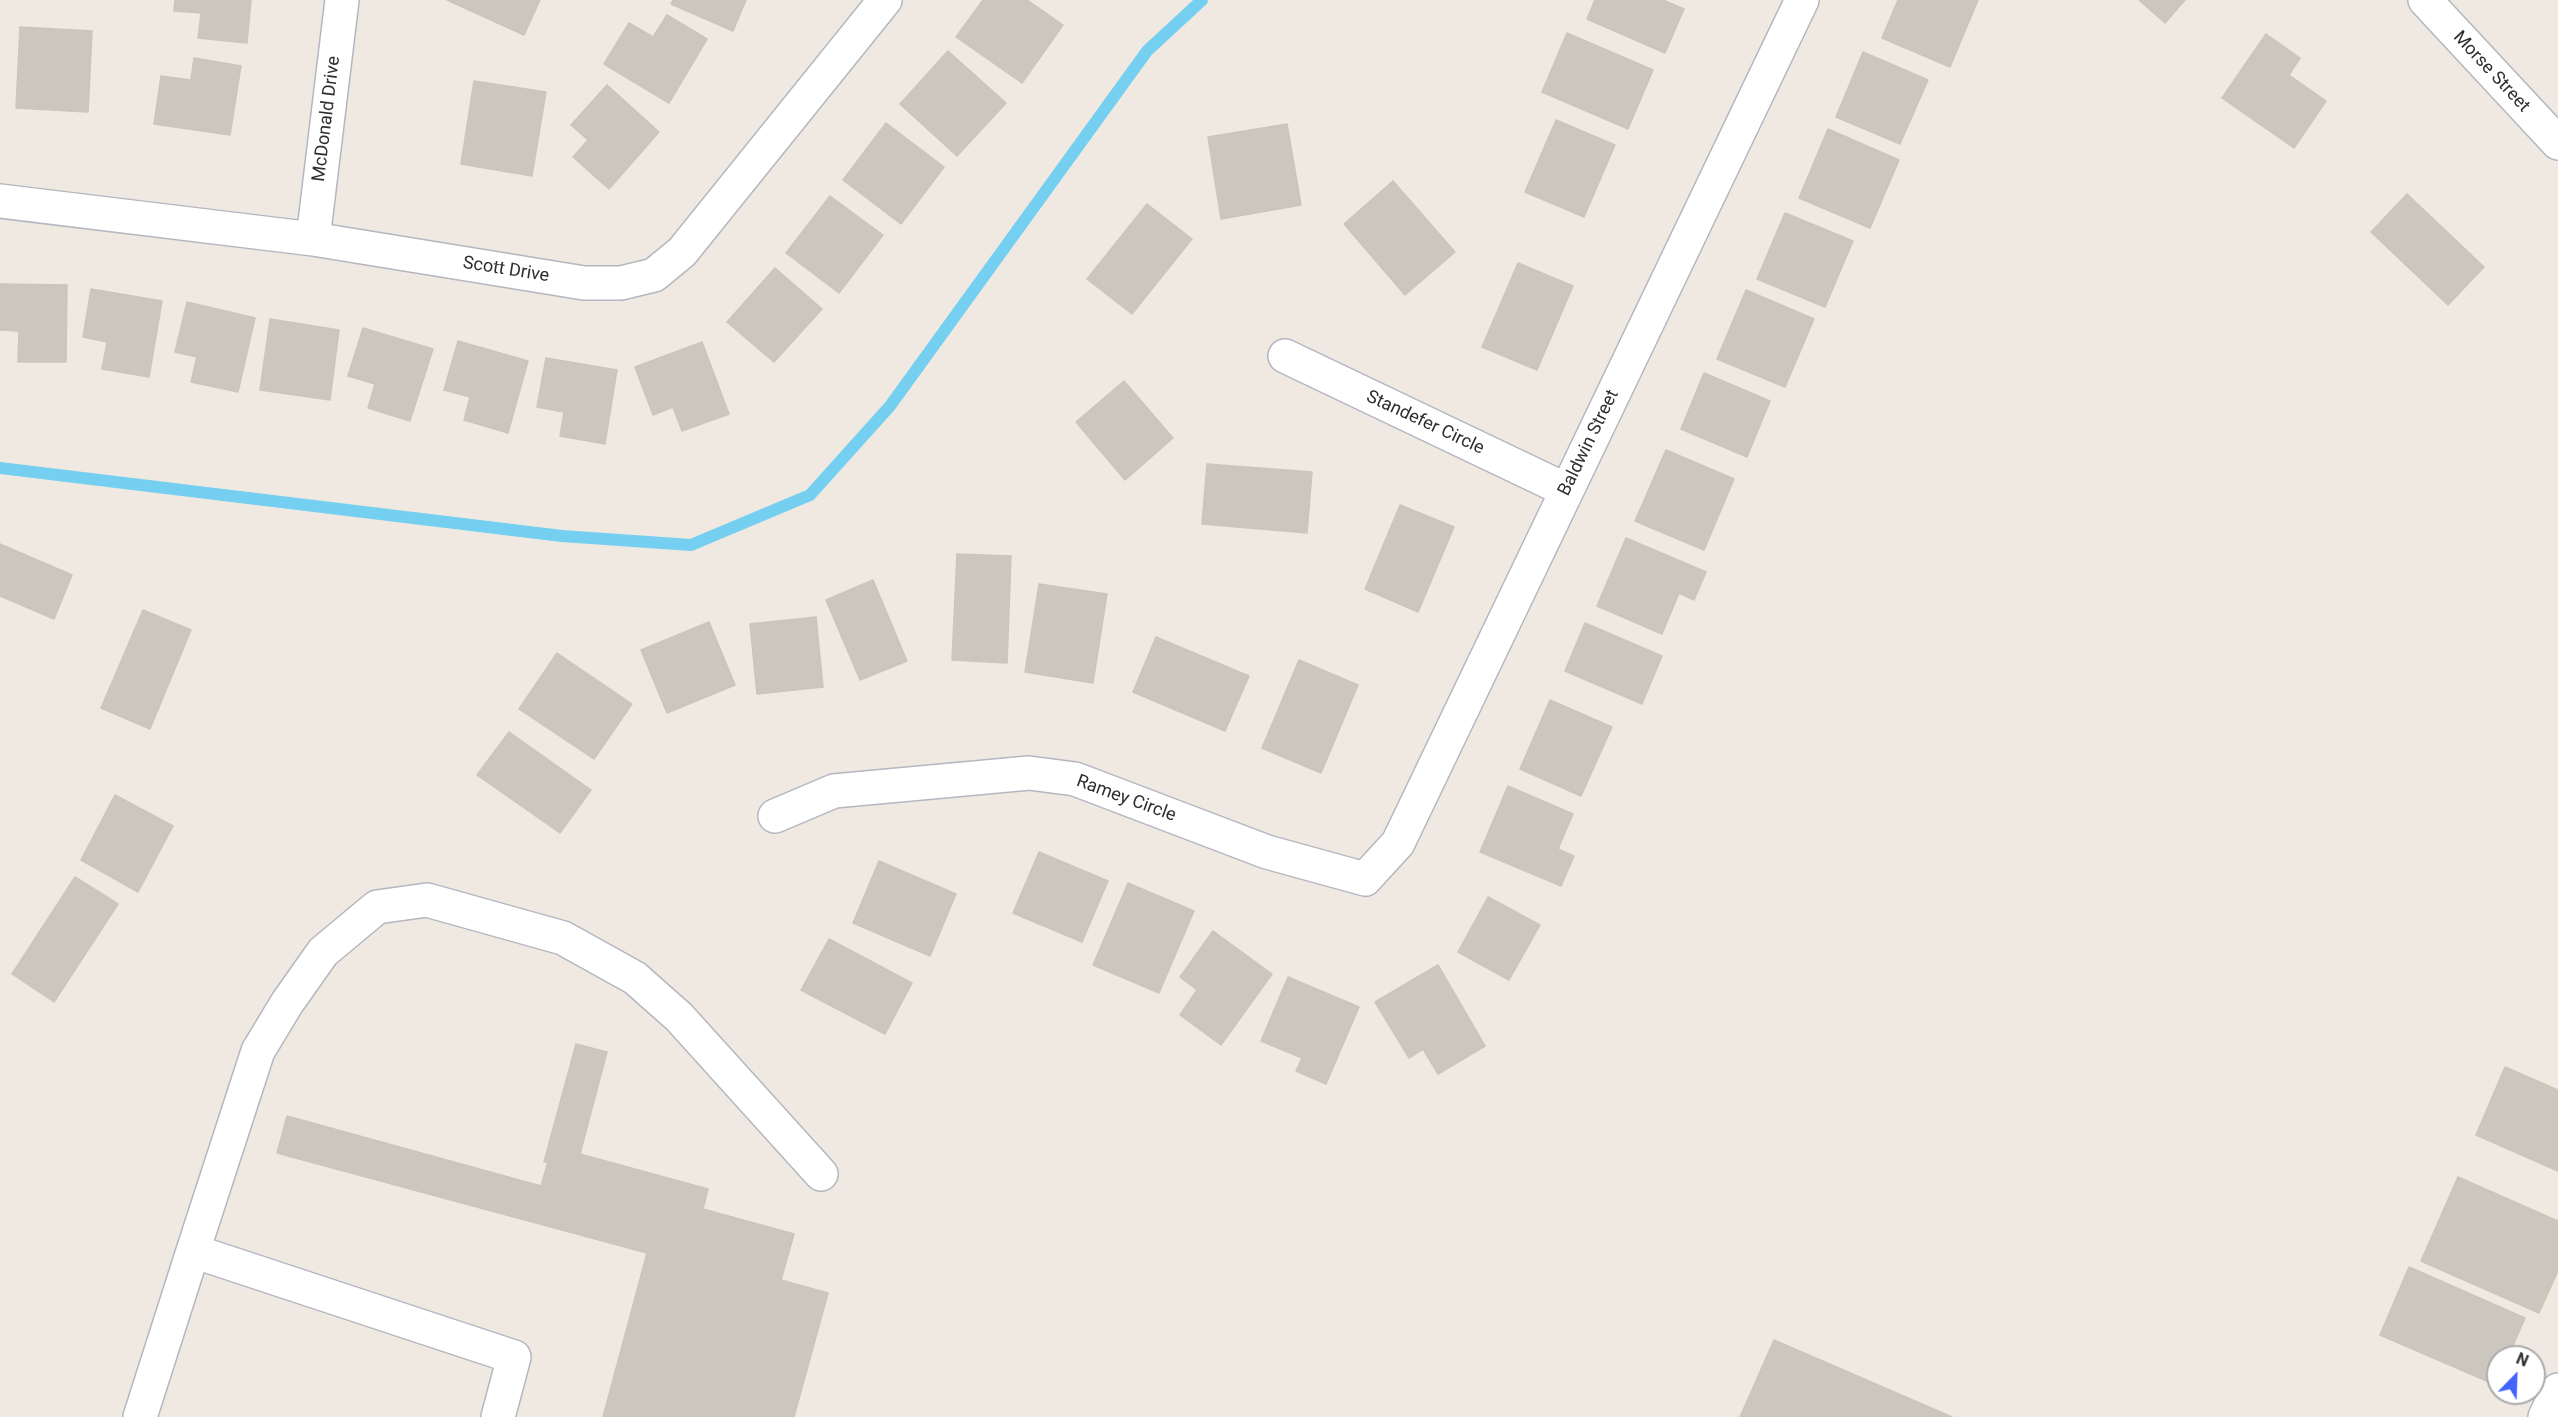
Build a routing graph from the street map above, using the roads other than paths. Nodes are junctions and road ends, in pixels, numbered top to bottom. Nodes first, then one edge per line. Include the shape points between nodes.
1 (342, 0) edge
2 (885, 0) edge
3 (1802, 0) edge
4 (2425, 0) edge
5 (2558, 143) edge
6 (0, 201) edge
7 (313, 239) junction
8 (1285, 356) dead end
9 (1566, 490) junction
10 (775, 816) dead end
11 (1365, 879) joint
12 (821, 1174) dead end
13 (193, 1251) junction
14 (2558, 1390) edge
15 (140, 1417) edge
16 (498, 1417) edge
17 (2545, 1417) edge

1 - 7 street, McDonald Drive
2 - 7 street, Scott Drive via 682,252 654,275 621,283 584,283
3 - 9 street, Baldwin Street
4 - 5 street, Morse Street
6 - 7 street, Scott Drive
8 - 9 street, Standefer Circle
9 - 11 street, Baldwin Street via 1398,843
10 - 11 street, Ramey Circle via 834,791 1029,773 1075,778 1267,852
12 - 13 street via 679,1017 635,978 563,938 427,900 377,907 323,952 287,1003 258,1051
13 - 15 street
13 - 16 street via 514,1357
14 - 17 street

